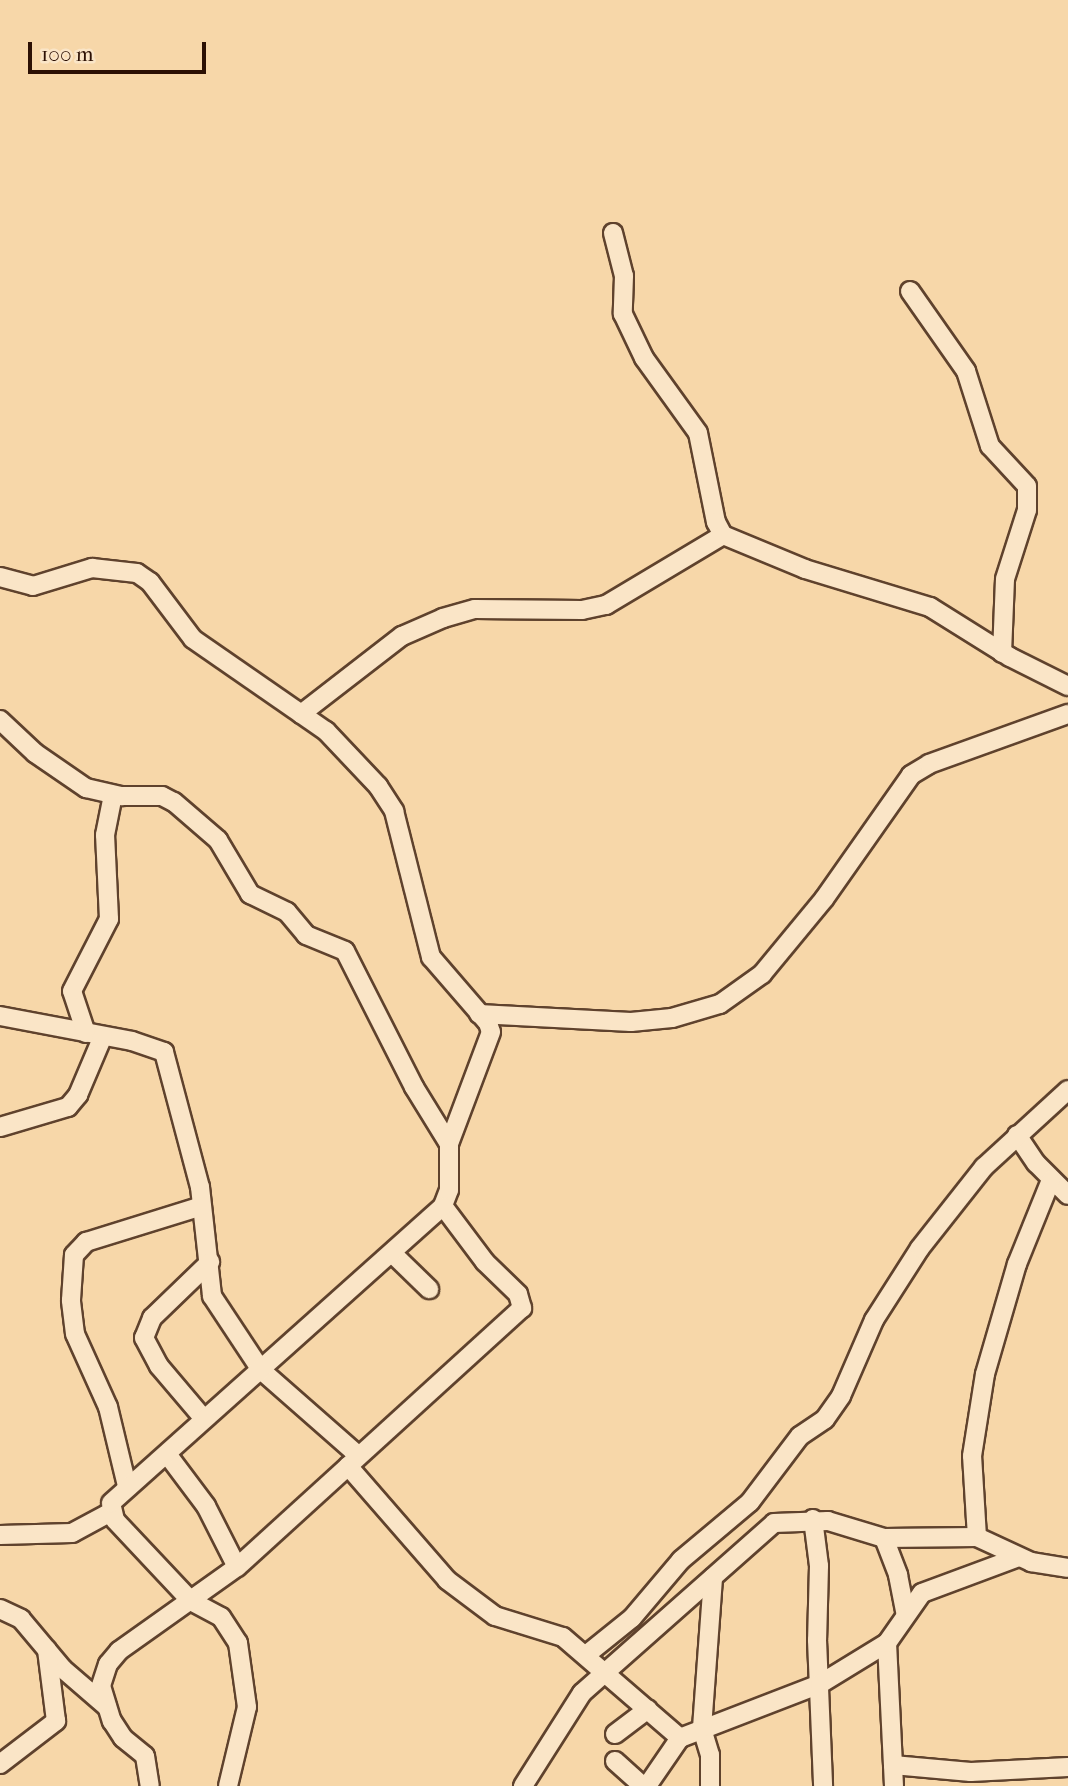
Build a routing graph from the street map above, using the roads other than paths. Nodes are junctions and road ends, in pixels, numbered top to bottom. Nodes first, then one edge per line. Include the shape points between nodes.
1 (613, 233) dead end
2 (910, 291) dead end
3 (723, 535) junction
4 (0, 577) edge
5 (1002, 653) junction
6 (1068, 685) edge
7 (301, 713) junction
8 (1068, 714) edge
9 (0, 720) edge
10 (113, 795) junction
11 (479, 1014) junction
12 (0, 1016) edge
13 (95, 1035) junction
14 (1068, 1090) edge
15 (0, 1127) edge
16 (1017, 1135) junction
17 (449, 1144) junction
18 (1051, 1180) junction
19 (1068, 1195) edge
20 (202, 1206) junction
21 (443, 1206) junction
22 (392, 1253) junction
23 (210, 1262) junction
24 (429, 1289) dead end
25 (261, 1370) junction
26 (204, 1419) junction
27 (167, 1454) junction
28 (353, 1461) junction
29 (127, 1486) junction
30 (111, 1512) junction
31 (813, 1519) junction
32 (0, 1535) edge
33 (977, 1537) junction
34 (884, 1538) junction
35 (1020, 1557) junction
36 (237, 1567) junction
37 (1068, 1567) edge
38 (713, 1577) junction
39 (191, 1601) junction
40 (0, 1609) edge
41 (905, 1612) junction
42 (887, 1643) junction
43 (47, 1650) junction
44 (586, 1656) junction
45 (607, 1671) junction
46 (820, 1684) junction
47 (107, 1707) junction
48 (648, 1709) junction
49 (702, 1728) junction
50 (615, 1734) dead end
51 (680, 1738) junction
52 (615, 1761) dead end
53 (0, 1764) edge
54 (893, 1765) junction
55 (1068, 1767) edge
56 (150, 1786) edge
57 (228, 1786) edge
58 (523, 1786) edge
59 (645, 1786) edge
60 (710, 1786) edge
61 (824, 1786) edge
62 (894, 1786) edge

1 - 3 street via 624,276 623,314 644,358 698,433 716,522
2 - 5 street via 966,371 990,446 1027,486 1027,510 1005,579
3 - 5 street via 804,569 930,607
3 - 7 street via 606,606 475,609 443,618 402,636
4 - 7 street via 33,586 92,568 137,573 150,582 194,639
5 - 6 street
7 - 11 street via 352,758 394,811 414,876 430,957
8 - 11 street via 929,764 911,775 824,899 762,974 720,1003 672,1018 631,1021
9 - 10 street via 64,774 86,788
10 - 13 street via 105,835 109,919 72,991
10 - 17 street via 162,796 174,802 225,848 250,894 287,912 306,935 345,951 414,1087
11 - 17 street via 488,1023 491,1040
12 - 13 street
13 - 15 street via 78,1095 68,1107
13 - 20 street via 157,1047 167,1058
14 - 16 street
16 - 18 street
16 - 44 street via 963,1192 892,1290 825,1419 806,1430 750,1502 681,1560 632,1618
17 - 21 street via 449,1190
18 - 19 street
18 - 33 street via 1017,1264 985,1374 972,1456
20 - 23 street
20 - 29 street via 86,1242 74,1255 75,1334 108,1407
21 - 22 street
21 - 28 street via 485,1262 518,1294 522,1308
22 - 24 street
22 - 25 street
23 - 25 street via 212,1296
23 - 26 street via 152,1318 144,1338 159,1366
25 - 26 street
25 - 28 street
26 - 27 street
27 - 29 street
27 - 36 street via 206,1506
28 - 36 street
28 - 44 street via 447,1580 495,1616 563,1637
29 - 30 street via 114,1497
30 - 32 street via 72,1532
30 - 39 street
31 - 34 street
31 - 38 street via 764,1528
31 - 46 street via 819,1566
33 - 34 street
33 - 35 street
34 - 41 street
35 - 37 street
35 - 41 street via 942,1583 922,1593
36 - 39 street
38 - 45 street
38 - 49 street
39 - 47 street via 119,1651 108,1664 101,1682
39 - 57 street via 220,1617 242,1656 244,1727
40 - 43 street via 21,1619
41 - 42 street
42 - 46 street
42 - 54 street
43 - 47 street
43 - 53 street via 56,1721
44 - 45 street
45 - 48 street
45 - 58 street via 563,1717 540,1764
46 - 49 street
46 - 61 street
47 - 56 street via 115,1729 145,1756
48 - 50 street
48 - 51 street
49 - 51 street
49 - 60 street via 710,1755
51 - 59 street
52 - 59 street
54 - 55 street via 971,1772
54 - 62 street

